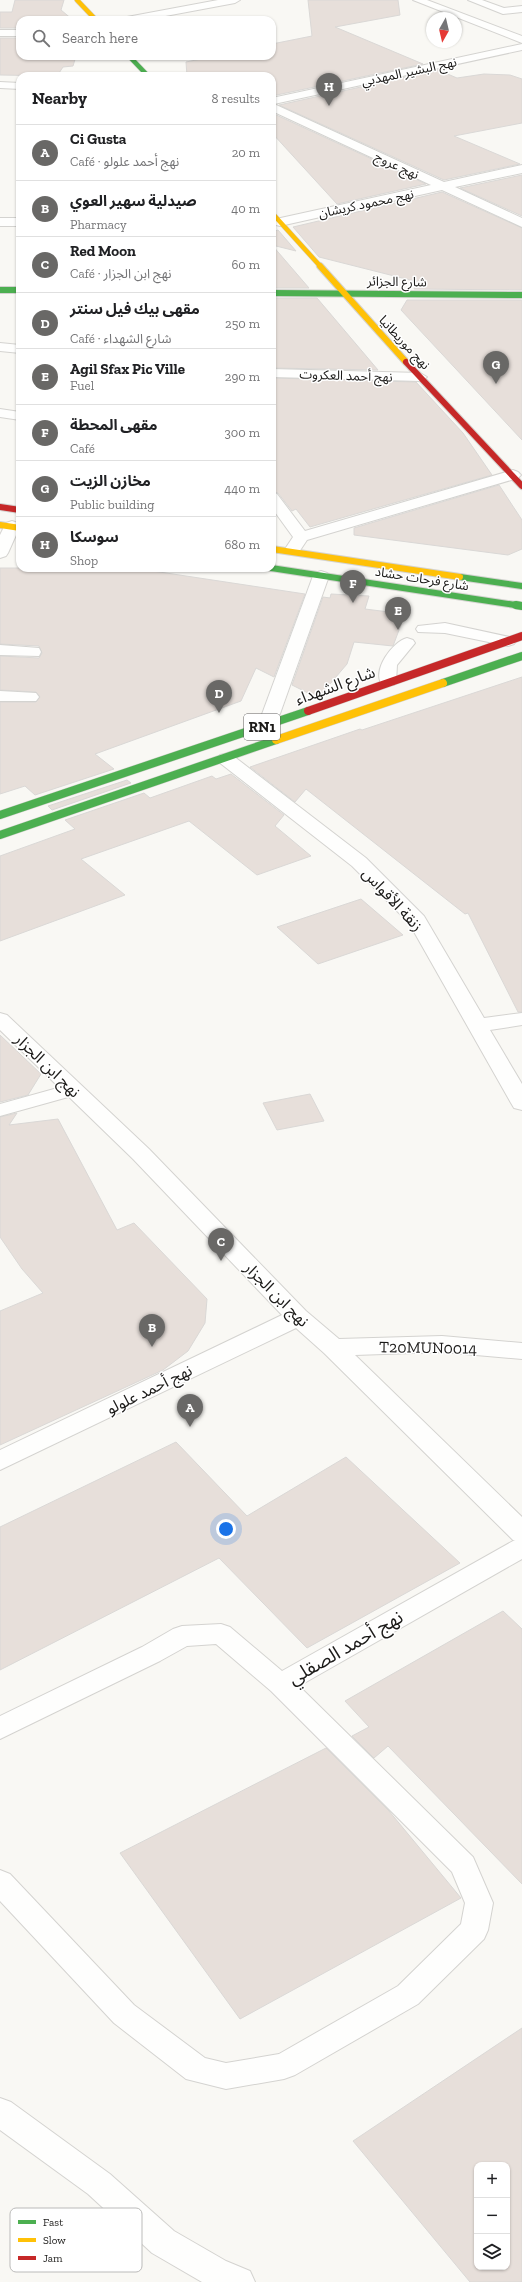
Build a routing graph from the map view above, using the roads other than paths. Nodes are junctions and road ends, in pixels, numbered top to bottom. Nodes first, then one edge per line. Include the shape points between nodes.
1 (77, 0) edge
2 (235, 0) edge
3 (418, 0) edge
4 (473, 0) edge
5 (522, 9) edge
6 (503, 11) junction
7 (92, 16) edge
8 (149, 16) edge
9 (522, 19) edge
10 (0, 33) edge
11 (16, 33) edge
12 (522, 40) edge
13 (522, 47) edge
14 (133, 60) edge
15 (144, 72) edge
16 (0, 85) edge
17 (16, 86) edge
18 (276, 100) edge
19 (276, 109) edge
20 (522, 169) edge
21 (444, 186) junction
22 (0, 222) edge
23 (16, 222) edge
24 (277, 222) edge
25 (522, 223) edge
26 (0, 290) edge
27 (16, 290) edge
28 (276, 293) edge
29 (342, 293) junction
30 (522, 296) edge
31 (0, 347) edge
32 (16, 349) edge
33 (276, 373) edge
34 (420, 377) junction
35 (0, 413) edge
36 (16, 415) edge
37 (518, 481) edge
38 (276, 502) edge
39 (0, 507) edge
40 (16, 509) edge
41 (11, 526) edge
42 (301, 537) junction
43 (276, 550) edge
44 (291, 552) junction
45 (0, 554) edge
46 (276, 569) edge
47 (321, 576) junction
48 (522, 586) edge
49 (522, 606) edge
50 (424, 629) dead end
51 (515, 638) edge
52 (407, 643) dead end
53 (0, 650) edge
54 (34, 652) dead end
55 (522, 656) edge
56 (388, 682) junction
57 (0, 696) edge
58 (30, 697) dead end
59 (267, 725) junction
60 (226, 758) junction
61 (0, 816) edge
62 (0, 835) edge
63 (0, 1019) edge
64 (522, 1019) edge
65 (478, 1025) junction
66 (72, 1090) junction
67 (522, 1103) edge
68 (0, 1110) edge
69 (298, 1317) junction
70 (333, 1347) junction
71 (522, 1351) edge
72 (0, 1461) edge
73 (522, 1533) edge
74 (522, 1547) edge
75 (280, 1684) junction
76 (0, 1728) edge
77 (0, 1882) edge
78 (0, 2112) edge
79 (125, 2208) edge
80 (142, 2223) edge
81 (240, 2282) edge

1 - 7 main road
2 - 8 street
3 - 12 street
4 - 6 lane
5 - 6 lane
6 - 9 lane
10 - 11 street
13 - 18 street, نهج البشير المهذبي
14 - 15 main road
16 - 17 street
19 - 21 street, نهج عروج
20 - 21 street, نهج محمود كريشان
21 - 24 street, نهج محمود كريشان
21 - 25 street, نهج عروج
22 - 23 street
24 - 29 main road, نهج موريطانيا
26 - 27 main road
28 - 29 main road, شارع الجزائر
29 - 30 main road, شارع الجزائر
29 - 34 main road, نهج موريطانيا
31 - 32 street
33 - 34 street, نهج أحمد العكروت
34 - 37 main road, نهج موريطانيا
35 - 36 street
37 - 42 street
38 - 42 street
39 - 40 main road
41 - 45 street
42 - 44 street
43 - 44 main road, شارع فرحات حشاد
44 - 48 main road, شارع فرحات حشاد
46 - 47 main road, شارع فرحات حشاد
47 - 49 main road, شارع فرحات حشاد
47 - 59 street
50 - 51 lane via 445,628
51 - 56 main road, شارع الشهداء / RN1
52 - 56 lane via 389,664 386,673
53 - 54 street
55 - 60 main road, شارع الشهداء / RN1
56 - 59 main road, شارع الشهداء / RN1
57 - 58 street
59 - 61 main road, شارع الشهداء / RN1
60 - 62 main road, شارع الشهداء / RN1
60 - 65 street, زنقة الأقواس via 359,862 402,903 428,937
63 - 66 street, نهج ابن الجزار
64 - 65 street
65 - 67 street, زنقة الأقواس
66 - 68 lane
66 - 69 street, نهج ابن الجزار via 141,1154
69 - 70 street, نهج ابن الجزار
69 - 72 street, نهج أحمد علولو
70 - 71 street, T20MUN0014 via 442,1344
70 - 73 street, نهج ابن الجزار
74 - 75 lane, نهج أحمد الصقلي
75 - 76 lane, نهج أحمد الصقلي via 221,1634 182,1636 151,1654
75 - 77 lane via 463,1865 479,1903 474,1930 408,1995 284,2066 226,2076 197,2070 124,2014
78 - 79 lane via 99,2184
80 - 81 lane via 163,2242 215,2272

